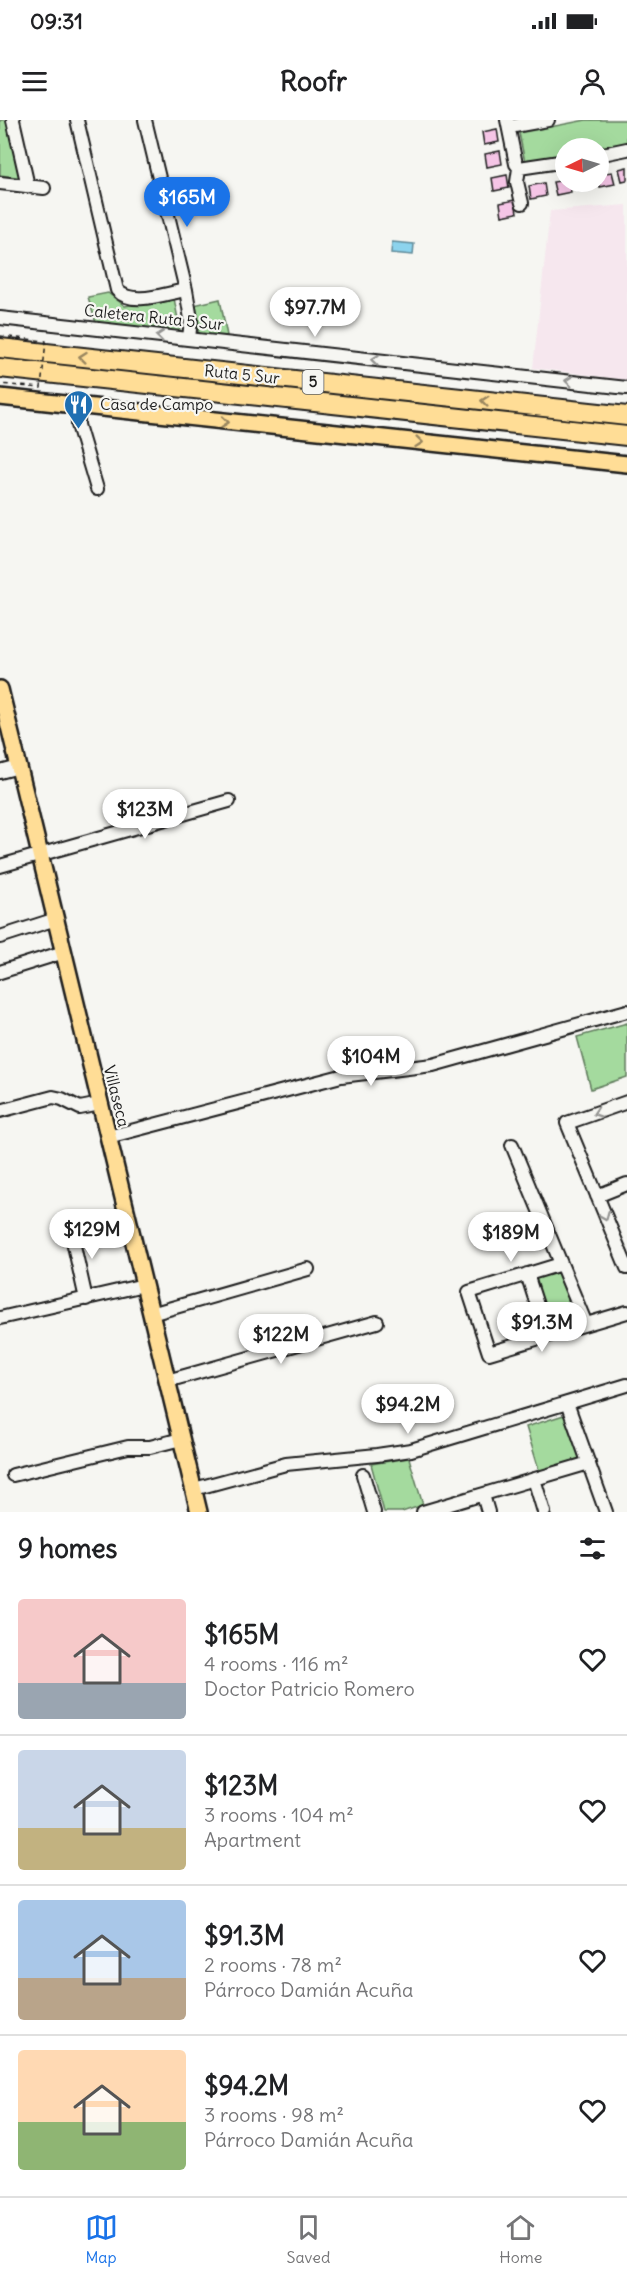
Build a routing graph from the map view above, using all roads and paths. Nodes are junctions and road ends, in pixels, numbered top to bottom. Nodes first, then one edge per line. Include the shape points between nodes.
1 (13, 120) edge
2 (77, 120) edge
3 (146, 120) edge
4 (548, 120) edge
5 (508, 124) edge
6 (627, 149) edge
7 (609, 153) edge
8 (555, 163) edge
9 (519, 168) junction
10 (0, 183) edge
11 (28, 186) junction
12 (44, 188) dead end
13 (522, 203) dead end
14 (186, 290) junction
15 (0, 318) edge
16 (0, 336) edge
17 (189, 339) junction
18 (0, 348) edge
19 (0, 368) edge
20 (0, 384) edge
21 (627, 388) edge
22 (0, 397) edge
23 (78, 406) junction
24 (627, 416) edge
25 (627, 436) edge
26 (627, 464) edge
27 (98, 489) dead end
28 (0, 689) edge
29 (19, 767) junction
30 (0, 772) edge
31 (229, 801) dead end
32 (40, 854) junction
33 (0, 866) edge
34 (56, 919) junction
35 (0, 937) edge
36 (64, 952) junction
37 (0, 972) edge
38 (627, 1011) edge
39 (627, 1102) edge
40 (100, 1104) junction
41 (0, 1111) edge
42 (108, 1137) junction
43 (512, 1145) dead end
44 (627, 1184) edge
45 (597, 1196) junction
46 (73, 1241) dead end
47 (561, 1264) junction
48 (627, 1267) edge
49 (308, 1269) dead end
50 (528, 1274) junction
51 (144, 1286) junction
52 (86, 1299) junction
53 (627, 1312) edge
54 (151, 1314) junction
55 (0, 1318) edge
56 (378, 1322) dead end
57 (586, 1324) junction
58 (547, 1336) junction
59 (167, 1381) junction
60 (625, 1389) edge
61 (567, 1403) junction
62 (181, 1439) junction
63 (589, 1463) junction
64 (14, 1475) dead end
65 (363, 1475) dead end
66 (534, 1479) junction
67 (194, 1489) junction
68 (483, 1495) junction
69 (429, 1511) edge
70 (199, 1512) edge
71 (374, 1512) edge
72 (488, 1512) edge
73 (544, 1512) edge
74 (606, 1512) edge

1 - 11 street
2 - 14 street via 117,290 133,299
3 - 14 street
4 - 5 street
5 - 9 street
6 - 7 street
8 - 9 street
9 - 13 street
10 - 11 street
11 - 12 street
14 - 17 street via 191,319
17 -> 15 street, Caletera Ruta 5 Sur
16 - 20 path, bridge via 46,340 41,388
21 -> 17 street, Caletera Ruta 5 Sur
24 -> 18 highway, Ruta 5 Sur / 5
19 - 25 highway, Ruta 5 Sur / 5
22 - 23 main road
23 -> 26 main road
23 - 27 street via 78,425
28 - 29 main road, Villaseca
29 - 30 street
29 - 32 main road, Villaseca
31 - 32 street
32 - 33 street
32 - 34 main road, Villaseca
34 - 35 street
34 - 36 main road, Villaseca
36 - 37 street
36 - 40 main road, Villaseca
38 - 42 street via 433,1065 341,1076
39 -> 45 street via 567,1123
40 - 41 street via 80,1108 53,1097
40 - 42 main road, Villaseca
42 - 51 main road, Villaseca
43 - 47 street
44 - 45 street
45 -> 48 street
46 - 52 street
47 - 50 street
47 - 57 street
49 - 54 street
50 - 58 street
50 - 58 street via 469,1292 489,1353
51 - 52 street
51 - 54 main road, Villaseca
52 - 55 street
53 - 57 street
54 - 59 main road, Villaseca
56 - 59 street
57 - 58 street
59 - 62 main road, Villaseca
60 - 61 street
61 - 63 street
61 - 67 street via 411,1450 286,1464
62 - 64 street via 150,1447 128,1447
62 - 67 main road, Villaseca
63 - 66 street
63 - 74 street
65 - 71 street
66 - 68 street
66 - 73 street
67 - 70 main road, Villaseca
68 - 69 street
68 - 72 street

